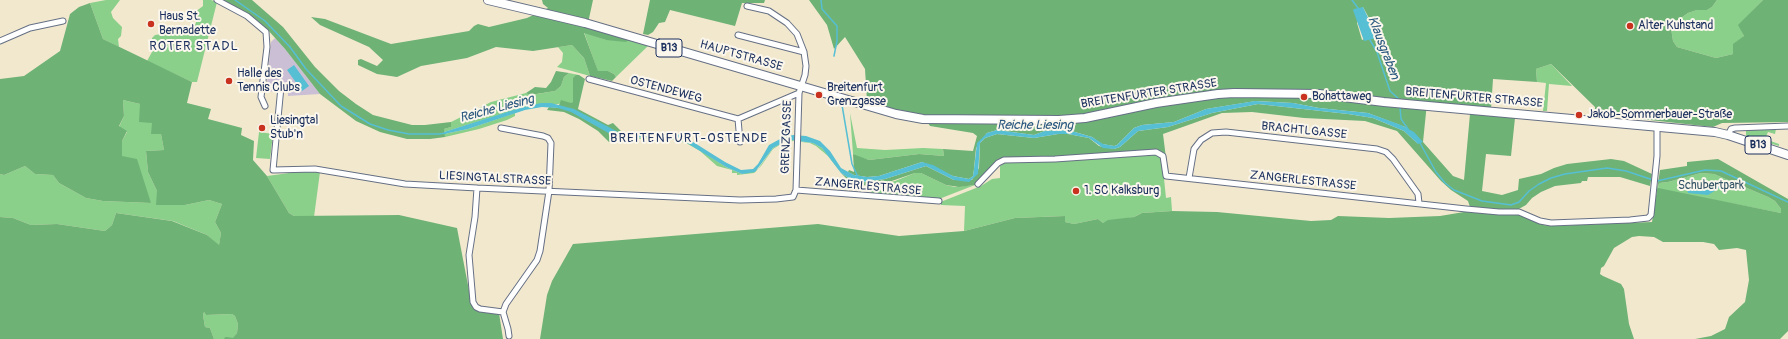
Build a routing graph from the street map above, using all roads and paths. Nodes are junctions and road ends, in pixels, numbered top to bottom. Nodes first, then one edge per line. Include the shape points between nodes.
1 (217, 0) edge
2 (488, 0) edge
3 (747, 6) dead end
4 (63, 21) dead end
5 (738, 35) dead end
6 (0, 41) edge
7 (804, 52) junction
8 (589, 79) dead end
9 (802, 85) junction
10 (281, 87) dead end
11 (799, 93) junction
12 (848, 99) joint
13 (265, 106) dead end
14 (738, 119) junction
15 (1657, 126) junction
16 (1788, 126) edge
17 (501, 128) dead end
18 (1728, 135) junction
19 (740, 142) dead end
20 (1788, 155) edge
21 (1189, 178) junction
22 (978, 184) dead end
23 (477, 188) junction
24 (796, 190) junction
25 (549, 191) junction
26 (939, 201) dead end
27 (1419, 203) junction
28 (503, 312) junction
29 (509, 336) dead end

1 - 13 street via 247,16 266,32 267,47 261,97
2 - 9 main road, HAUPTSTRASSE / B13 via 585,23
3 - 7 street via 769,11 787,23 797,34
4 - 6 street via 30,28
5 - 7 street, HAUPTSTRASSE
7 - 9 street via 806,66
8 - 14 street, OSTENDEWEG
9 - 11 street, GRENZGASSE
9 - 12 main road, HAUPTSTRASSE / B13
10 - 23 street, LIESINGTALSTRASSE via 273,170 315,169 405,184
11 - 14 street
11 - 24 street, GRENZGASSE
12 - 15 main road, BREITENFURTER STRASSE / B13 via 896,114 923,119 1047,121 1085,118 1156,103 1218,94 1313,94
14 - 19 street
15 - 18 main road, BREITENFURTER STRASSE / B13
15 - 27 street, ZANGERLESTRASSE via 1656,173 1650,217 1552,224 1519,212
16 - 18 street via 1734,128
17 - 25 street via 548,138 551,143
18 - 20 main road, BREITENFURTER STRASSE / B13
21 - 22 street, ZANGERLESTRASSE via 1166,176 1163,156 1151,152 1004,160
21 - 27 street, ZANGERLESTRASSE
21 - 27 street, BRACHTLGASSE via 1194,149 1201,140 1212,133 1226,132 1386,152 1418,194
23 - 25 street, LIESINGTALSTRASSE
23 - 28 street via 469,255 473,302 480,309
24 - 25 street, LIESINGTALSTRASSE via 793,197 740,200
24 - 26 street, ZANGERLESTRASSE
25 - 28 street via 537,260
28 - 29 street

